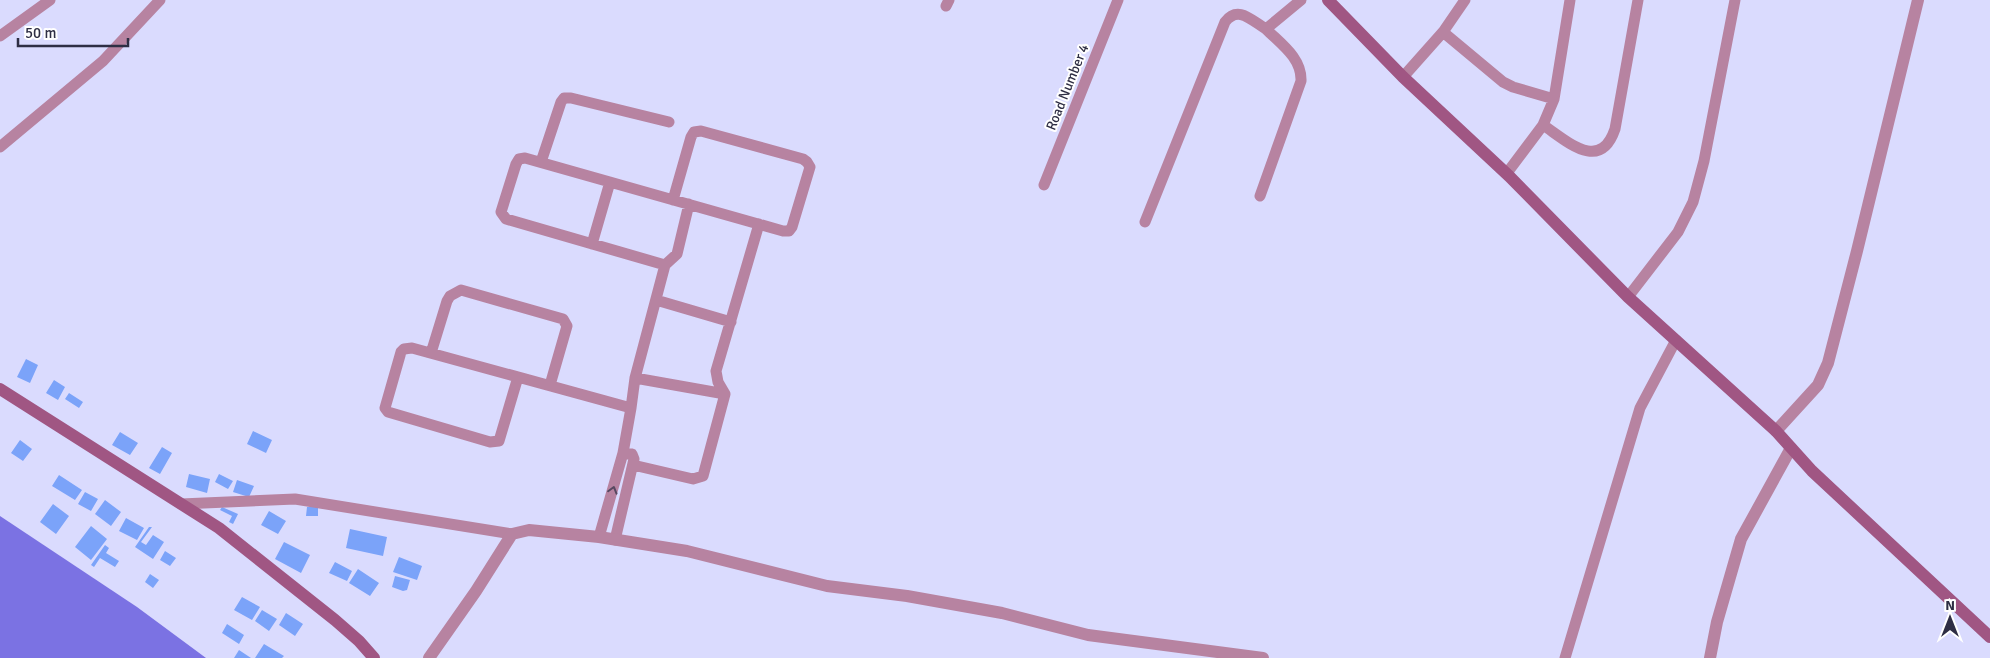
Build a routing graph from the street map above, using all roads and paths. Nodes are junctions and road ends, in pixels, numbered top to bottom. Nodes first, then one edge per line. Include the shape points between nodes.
1 (50, 0) edge
2 (160, 0) edge
3 (1118, 0) edge
4 (1300, 0) edge
5 (1328, 0) edge
6 (1465, 0) edge
7 (1570, 0) edge
8 (1638, 0) edge
9 (1735, 0) edge
10 (1918, 0) edge
11 (1266, 28) junction
12 (1443, 32) junction
13 (0, 36) edge
14 (1402, 77) junction
15 (1554, 99) junction
16 (669, 122) dead end
17 (1543, 125) junction
18 (0, 146) edge
19 (541, 162) junction
20 (1507, 173) junction
21 (610, 182) junction
22 (1044, 185) dead end
23 (1260, 196) dead end
24 (674, 200) junction
25 (689, 204) junction
26 (1146, 222) dead end
27 (759, 224) junction
28 (592, 244) junction
29 (665, 265) junction
30 (1628, 297) junction
31 (656, 300) junction
32 (731, 322) junction
33 (1676, 340) junction
34 (431, 353) junction
35 (518, 377) junction
36 (635, 378) junction
37 (550, 385) junction
38 (0, 388) edge
39 (725, 394) junction
40 (631, 408) junction
41 (1776, 431) junction
42 (1791, 448) junction
43 (623, 453) junction
44 (633, 465) junction
45 (181, 504) junction
46 (512, 534) junction
47 (599, 537) junction
48 (615, 540) junction
49 (1990, 637) edge
50 (374, 658) edge
51 (428, 658) edge
52 (1263, 658) edge
53 (1565, 658) edge
54 (1710, 658) edge

1 - 13 street
2 - 18 street via 103,61
3 - 22 street, Road Number 4
4 - 11 street
5 - 14 main road
6 - 12 street
7 - 15 street
8 - 17 street via 1611,140 1603,149 1590,152 1578,148
9 - 30 street via 1693,202 1678,232
10 - 41 street via 1828,363 1818,385
11 - 23 street via 1298,63 1301,72
11 - 26 street via 1237,13 1224,22
12 - 14 street
12 - 15 street via 1503,82
14 - 20 main road
15 - 17 street
16 - 19 street via 564,98
17 - 20 street
19 - 21 street
19 - 28 street via 519,159 502,216
20 - 30 main road
21 - 24 street
21 - 28 street
24 - 25 street
24 - 27 street via 694,132 701,131 807,162 810,168 789,231
25 - 27 street
25 - 29 street via 677,254
27 - 32 street
28 - 29 street
29 - 31 street
30 - 33 main road
31 - 32 street
31 - 36 street
32 - 39 street via 716,371
33 - 41 main road
33 - 53 street via 1640,408
34 - 35 street
34 - 35 street via 412,348 401,352 385,403 388,412 496,442 499,441
34 - 37 street via 447,301 461,290 563,319 567,326
35 - 37 street
36 - 39 street
36 - 40 street
37 - 40 street
38 - 45 main road
39 - 44 street via 703,476 693,479
40 - 43 street
41 - 42 main road
42 - 49 main road
42 - 54 street via 1741,539
43 - 44 street via 634,456
47 -> 43 street
44 - 48 street
45 - 46 street via 295,499
45 - 50 main road via 219,528 334,620
46 - 47 street via 529,530
46 - 51 street
47 - 48 street
48 - 52 street via 687,551 827,586 1002,613 1088,635

